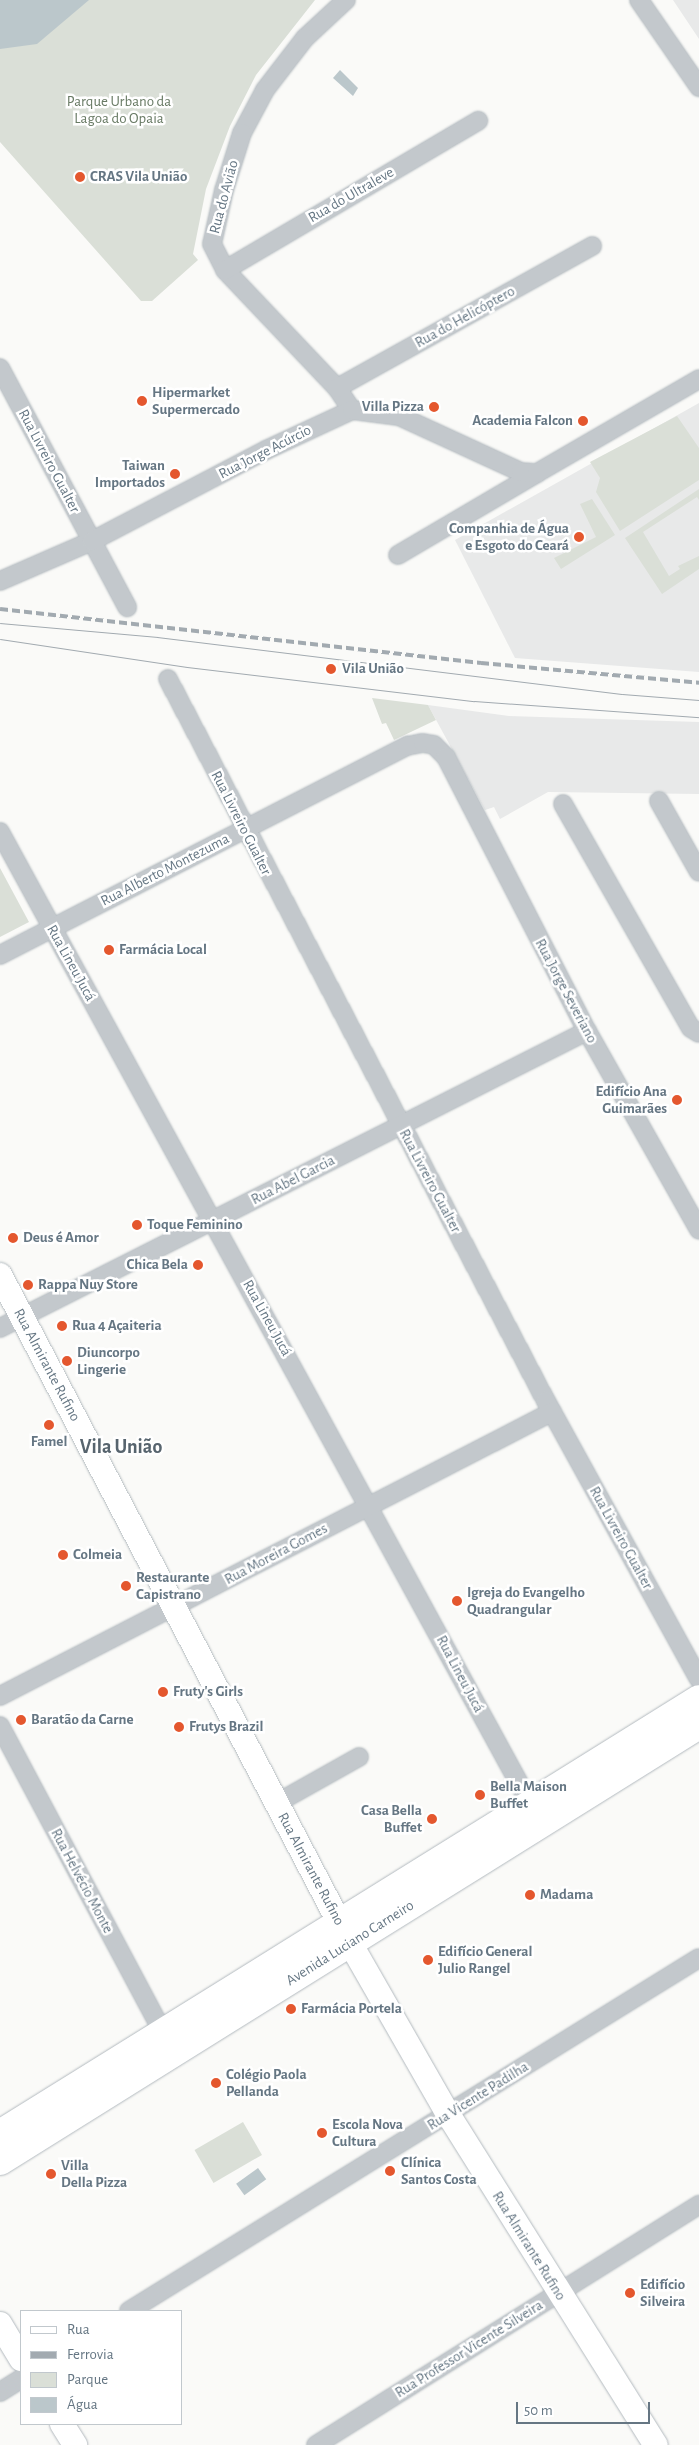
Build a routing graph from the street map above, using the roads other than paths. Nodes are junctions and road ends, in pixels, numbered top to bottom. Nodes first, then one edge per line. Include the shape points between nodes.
1 (346, 0) edge
2 (639, 0) edge
3 (699, 87) edge
4 (478, 121) dead end
5 (592, 246) dead end
6 (225, 270) junction
7 (0, 368) edge
8 (699, 379) edge
9 (337, 388) junction
10 (352, 410) junction
11 (537, 474) junction
12 (92, 541) junction
13 (398, 555) dead end
14 (0, 581) edge
15 (127, 607) dead end
16 (168, 679) dead end
17 (439, 749) joint
18 (659, 801) dead end
19 (563, 804) dead end
20 (244, 829) junction
21 (0, 832) edge
22 (699, 872) edge
23 (51, 929) junction
24 (0, 955) edge
25 (586, 1031) junction
26 (699, 1033) edge
27 (400, 1125) junction
28 (213, 1221) junction
29 (698, 1224) edge
30 (0, 1275) edge
31 (22, 1317) junction
32 (0, 1328) edge
33 (552, 1412) junction
34 (369, 1505) junction
35 (175, 1607) junction
36 (699, 1679) edge
37 (0, 1696) edge
38 (699, 1699) edge
39 (699, 1725) edge
40 (0, 1726) edge
41 (359, 1757) dead end
42 (276, 1803) junction
43 (531, 1805) junction
44 (344, 1933) junction
45 (699, 1958) edge
46 (164, 2035) junction
47 (67, 2106) junction
48 (448, 2114) junction
49 (0, 2134) edge
50 (0, 2160) edge
51 (699, 2205) edge
52 (558, 2293) junction
53 (131, 2310) edge
54 (0, 2324) edge
55 (20, 2357) edge
56 (20, 2379) edge
57 (0, 2392) edge
58 (63, 2425) edge
59 (75, 2445) edge
60 (316, 2445) edge
61 (656, 2445) edge

1 - 6 street, Rua do Avião via 305,38 264,90 242,133 213,235 216,256
2 - 3 street
4 - 6 street, Rua do Ultraleve
5 - 9 street, Rua do Helicóptero
6 - 9 street, Rua do Avião
7 - 12 street, Rua Livreiro Gualter
8 - 11 street
9 - 10 street, Rua do Avião
10 - 11 street via 399,416 521,472
10 - 12 street, Rua Jorge Acúrcio via 266,450
11 - 13 street
12 - 14 street, Rua Jorge Acúrcio
12 - 15 street, Rua Livreiro Gualter
16 - 20 street, Rua Livreiro Gualter
17 - 20 street, Rua Alberto Montezuma via 423,743 407,746
17 - 25 street, Rua Jorge Severiano
18 - 22 street
19 - 26 street via 691,1028
20 - 23 street, Rua Alberto Montezuma
20 - 27 street, Rua Livreiro Gualter
21 - 23 street, Rua Lineu Jucá
23 - 24 street, Rua Alberto Montezuma
23 - 28 street, Rua Lineu Jucá
25 - 27 street, Rua Abel Garcia
25 - 29 street, Rua Jorge Severiano
27 - 28 street, Rua Abel Garcia
27 - 33 street, Rua Livreiro Gualter
28 - 31 street, Rua Abel Garcia
28 - 34 street, Rua Lineu Jucá
30 - 31 street, Rua Almirante Rufino
31 - 32 street, Rua Abel Garcia
31 - 35 street, Rua Almirante Rufino
33 - 34 street, Rua Moreira Gomes
33 - 36 street, Rua Livreiro Gualter
34 - 35 street, Rua Moreira Gomes
34 - 43 street, Rua Lineu Jucá
35 - 37 street, Rua Moreira Gomes
35 - 42 street, Rua Almirante Rufino
38 - 43 main road, Avenida Luciano Carneiro
39 - 44 main road, Avenida Luciano Carneiro
40 - 46 street, Rua Helvécio Monte
41 - 42 street
42 - 44 street, Rua Almirante Rufino
43 - 44 main road, Avenida Luciano Carneiro
44 - 46 main road, Avenida Luciano Carneiro
44 - 47 main road, Avenida Luciano Carneiro
44 - 48 street, Rua Almirante Rufino
45 - 48 street, Rua Vicente Padilha
46 - 47 main road, Avenida Luciano Carneiro
47 - 49 main road, Avenida Luciano Carneiro
47 - 50 main road, Avenida Luciano Carneiro
48 - 52 street, Rua Almirante Rufino
48 - 53 street, Rua Vicente Padilha
51 - 52 street, Rua Professor Vicente Silveira
52 - 60 street, Rua Professor Vicente Silveira
52 - 61 street, Rua Almirante Rufino
54 - 55 street
56 - 57 street
58 - 59 street

